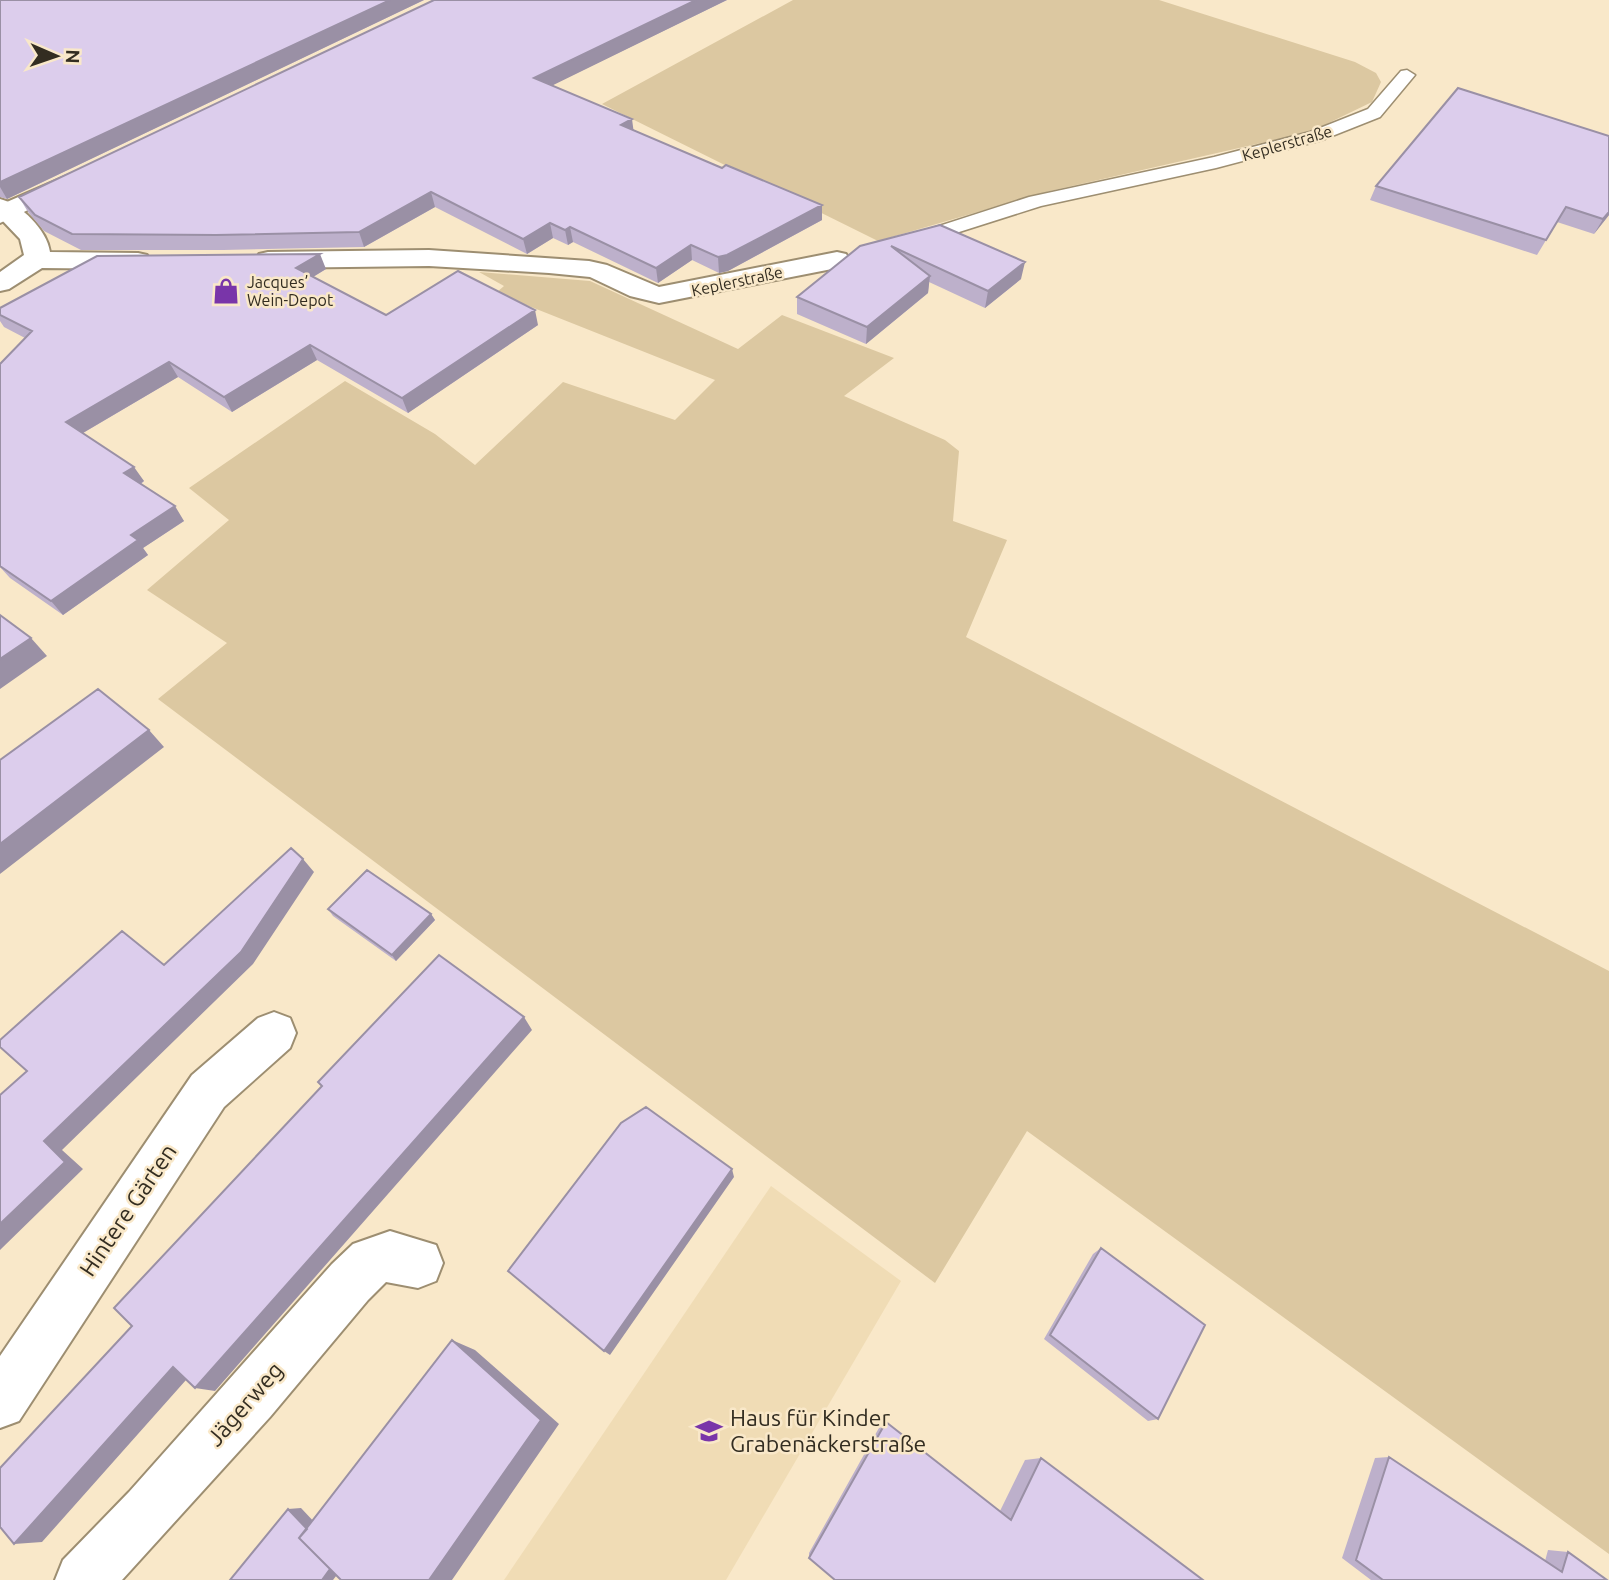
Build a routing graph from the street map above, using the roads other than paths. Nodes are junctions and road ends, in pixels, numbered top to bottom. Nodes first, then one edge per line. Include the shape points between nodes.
1 (1407, 75) dead end
2 (88, 172) edge
3 (3, 211) edge
4 (896, 247) edge
5 (849, 257) edge
6 (34, 260) junction
7 (250, 260) edge
8 (161, 261) edge
9 (0, 283) edge
10 (274, 1033) dead end
11 (418, 1263) dead end
12 (0, 1402) edge
13 (83, 1580) edge

1 - 4 lane, Keplerstraße via 1374,113 1316,136 1024,205
2 - 3 street
3 - 6 street via 23,224 37,246
5 - 7 street, Keplerstraße via 659,295 634,291 592,270 531,264 387,256
6 - 8 street
6 - 9 street
10 - 12 street, Hintere Gärten via 208,1091
11 - 13 street, Jägerweg via 390,1256 371,1262

